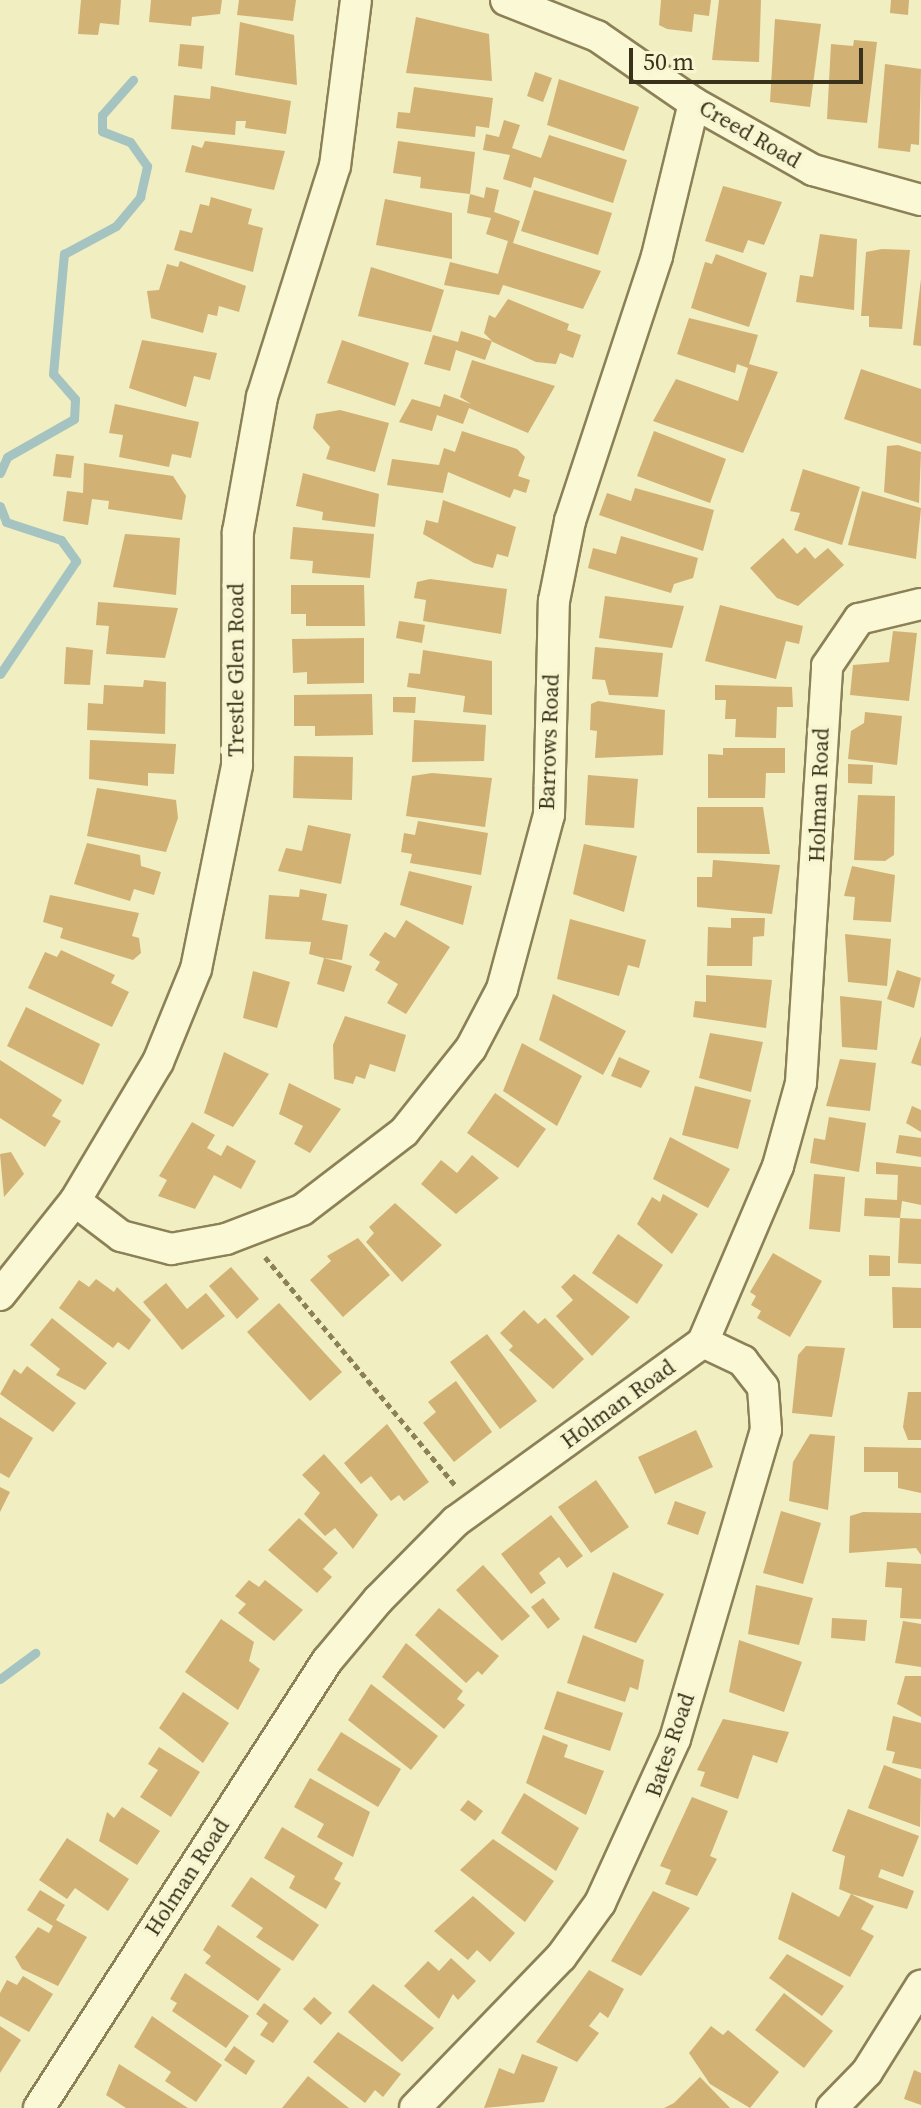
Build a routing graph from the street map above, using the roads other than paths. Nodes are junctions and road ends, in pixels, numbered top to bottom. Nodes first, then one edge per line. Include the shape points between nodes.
1 (356, 0) edge
2 (506, 0) edge
3 (694, 103) junction
4 (921, 200) edge
5 (921, 604) edge
6 (75, 1201) junction
7 (0, 1295) edge
8 (703, 1342) junction
9 (921, 1986) edge
10 (39, 2108) edge
11 (415, 2108) edge
12 (832, 2108) edge

1 - 6 street, Trestle Glen Road via 335,166 262,397 238,532 237,765 196,969 158,1062
2 - 3 street, Creed Road via 597,36
3 - 4 street, Creed Road via 813,170
3 - 6 street, Barrows Road via 657,256 570,521 554,601 549,815 502,989 471,1048 404,1132 302,1210 242,1234 171,1249 121,1236
5 - 8 street, Holman Road via 859,619 827,666 801,1083 778,1166
6 - 7 street, Trestle Glen Road
8 - 10 street, Holman Road via 474,1509 327,1661
8 - 11 street, Bates Road via 743,1361 763,1387 766,1430 675,1739 600,1903 561,1957
9 - 12 street via 876,2060

